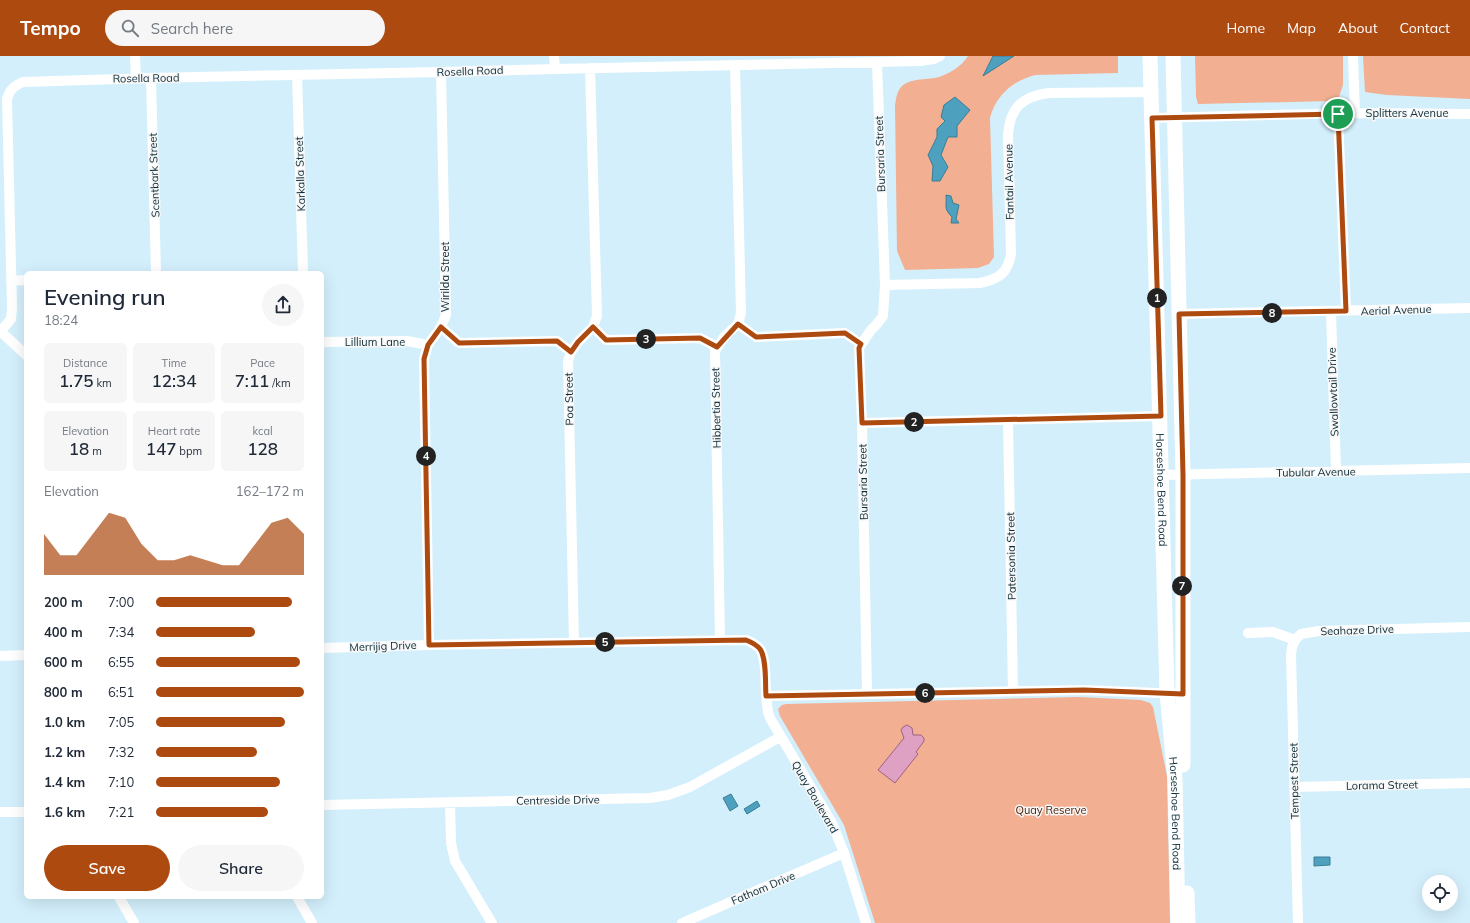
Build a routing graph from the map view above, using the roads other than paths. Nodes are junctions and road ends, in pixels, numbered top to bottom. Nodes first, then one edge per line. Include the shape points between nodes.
1 (135, 56) edge
2 (554, 56) edge
3 (940, 56) edge
4 (1150, 56) edge
5 (1173, 56) edge
6 (1353, 56) edge
7 (877, 62) junction
8 (735, 65) junction
9 (590, 68) junction
10 (554, 69) junction
11 (441, 72) junction
12 (297, 75) junction
13 (136, 78) junction
14 (151, 78) junction
15 (1151, 92) junction
16 (1355, 113) junction
17 (1338, 114) junction
18 (1470, 114) edge
19 (1152, 118) junction
20 (1175, 118) junction
21 (156, 271) edge
22 (303, 271) edge
23 (24, 280) edge
24 (11, 281) junction
25 (885, 285) junction
26 (1470, 308) edge
27 (1346, 311) junction
28 (1331, 312) junction
29 (1179, 314) junction
30 (738, 324) junction
31 (441, 327) junction
32 (593, 327) junction
33 (0, 331) edge
34 (324, 342) edge
35 (861, 344) junction
36 (428, 345) junction
37 (717, 347) junction
38 (571, 352) junction
39 (24, 353) edge
40 (1161, 416) junction
41 (1008, 420) junction
42 (862, 423) junction
43 (1470, 468) edge
44 (1336, 471) junction
45 (1162, 475) junction
46 (1183, 475) junction
47 (1470, 627) edge
48 (1248, 633) dead end
49 (720, 640) junction
50 (1295, 640) junction
51 (574, 643) junction
52 (429, 645) junction
53 (324, 648) edge
54 (24, 655) edge
55 (0, 656) edge
56 (1013, 691) junction
57 (1167, 693) junction
58 (867, 694) junction
59 (1183, 694) junction
60 (766, 696) junction
61 (780, 736) junction
62 (1470, 783) edge
63 (1294, 787) junction
64 (450, 802) junction
65 (324, 805) edge
66 (0, 812) edge
67 (24, 812) edge
68 (844, 853) junction
69 (120, 899) edge
70 (298, 899) edge
71 (134, 923) edge
72 (312, 923) edge
73 (492, 923) edge
74 (682, 923) edge
75 (866, 923) edge
76 (1178, 923) edge
77 (1188, 923) edge
78 (1298, 923) edge

1 - 13 street
2 - 10 street
3 - 7 street, Rosella Road via 920,61
4 - 15 street, Horseshoe Bend Road
5 - 20 street, Horseshoe Bend Road
6 - 16 street
7 - 8 street, Rosella Road
7 - 25 street, Bursaria Street
8 - 9 street, Rosella Road
8 - 30 street via 741,313
9 - 10 street, Rosella Road
9 - 32 street via 597,316
10 - 11 street, Rosella Road
11 - 12 street, Rosella Road
11 - 31 street, Wirilda Street via 446,315
12 - 14 street, Rosella Road
12 - 22 street, Karkalla Street
13 - 14 street, Rosella Road
13 - 24 street, Rosella Road via 23,82 10,90 7,98
14 - 21 street, Scentbark Street
15 - 19 street, Horseshoe Bend Road
15 - 25 street, Fantail Avenue via 1048,93 1034,95 1022,102 1013,112 1009,124 1011,254 1009,265 1003,274 993,281 980,283
16 - 17 street, Splitters Avenue
16 - 18 street, Splitters Avenue
17 - 20 street, Splitters Avenue
17 - 27 street
19 - 20 street, Splitters Avenue
19 - 40 street, Horseshoe Bend Road
20 - 29 street, Horseshoe Bend Road
23 - 24 street
24 - 33 street via 11,319
25 - 35 street, Bursaria Street via 883,316
26 - 27 street, Aerial Avenue
27 - 28 street, Aerial Avenue
28 - 29 street, Aerial Avenue
28 - 44 street, Swallowtail Drive
29 - 46 street, Horseshoe Bend Road
30 - 35 street via 756,337 845,333
30 - 37 street
31 - 36 street, Wirilda Street
31 - 38 street via 459,343 557,341
32 - 37 street via 606,340 700,338
32 - 38 street
33 - 39 street
34 - 36 street, Lillium Lane via 407,341
35 - 42 street, Bursaria Street via 859,348
36 - 52 street, Wirilda Street via 424,359
37 - 49 street, Hibbertia Street via 715,351
38 - 51 street, Poa Street via 568,361
40 - 41 street
40 - 45 street, Horseshoe Bend Road
41 - 42 street
41 - 56 street, Patersonia Street
42 - 58 street, Bursaria Street
43 - 44 street, Tubular Avenue
44 - 46 street, Tubular Avenue
45 - 46 street, Tubular Avenue
45 - 57 street, Horseshoe Bend Road
46 - 59 street, Horseshoe Bend Road
47 - 50 street, Seahaze Drive via 1314,631 1301,634
48 - 50 street via 1272,632
49 - 51 street, Merrijig Drive
49 - 60 street, Merrijig Drive via 746,640 760,649
50 - 63 street, Tempest Street via 1291,655
51 - 52 street, Merrijig Drive
52 - 53 street, Merrijig Drive
54 - 55 street
56 - 57 street via 1107,690
56 - 58 street
57 - 59 street
57 - 76 street, Horseshoe Bend Road via 1175,779
58 - 60 street
59 - 77 street, Horseshoe Bend Road
60 - 61 street, Quay Boulevard via 768,712
61 - 64 street, Centreside Drive via 690,787 668,795 650,798
61 - 68 street, Quay Boulevard via 832,823
62 - 63 street, Lorama Street
63 - 78 street, Tempest Street
64 - 65 street, Centreside Drive
64 - 73 street via 451,843 455,862
66 - 67 street
68 - 74 street, Fathom Drive
68 - 75 street, Quay Boulevard
69 - 71 street
70 - 72 street

